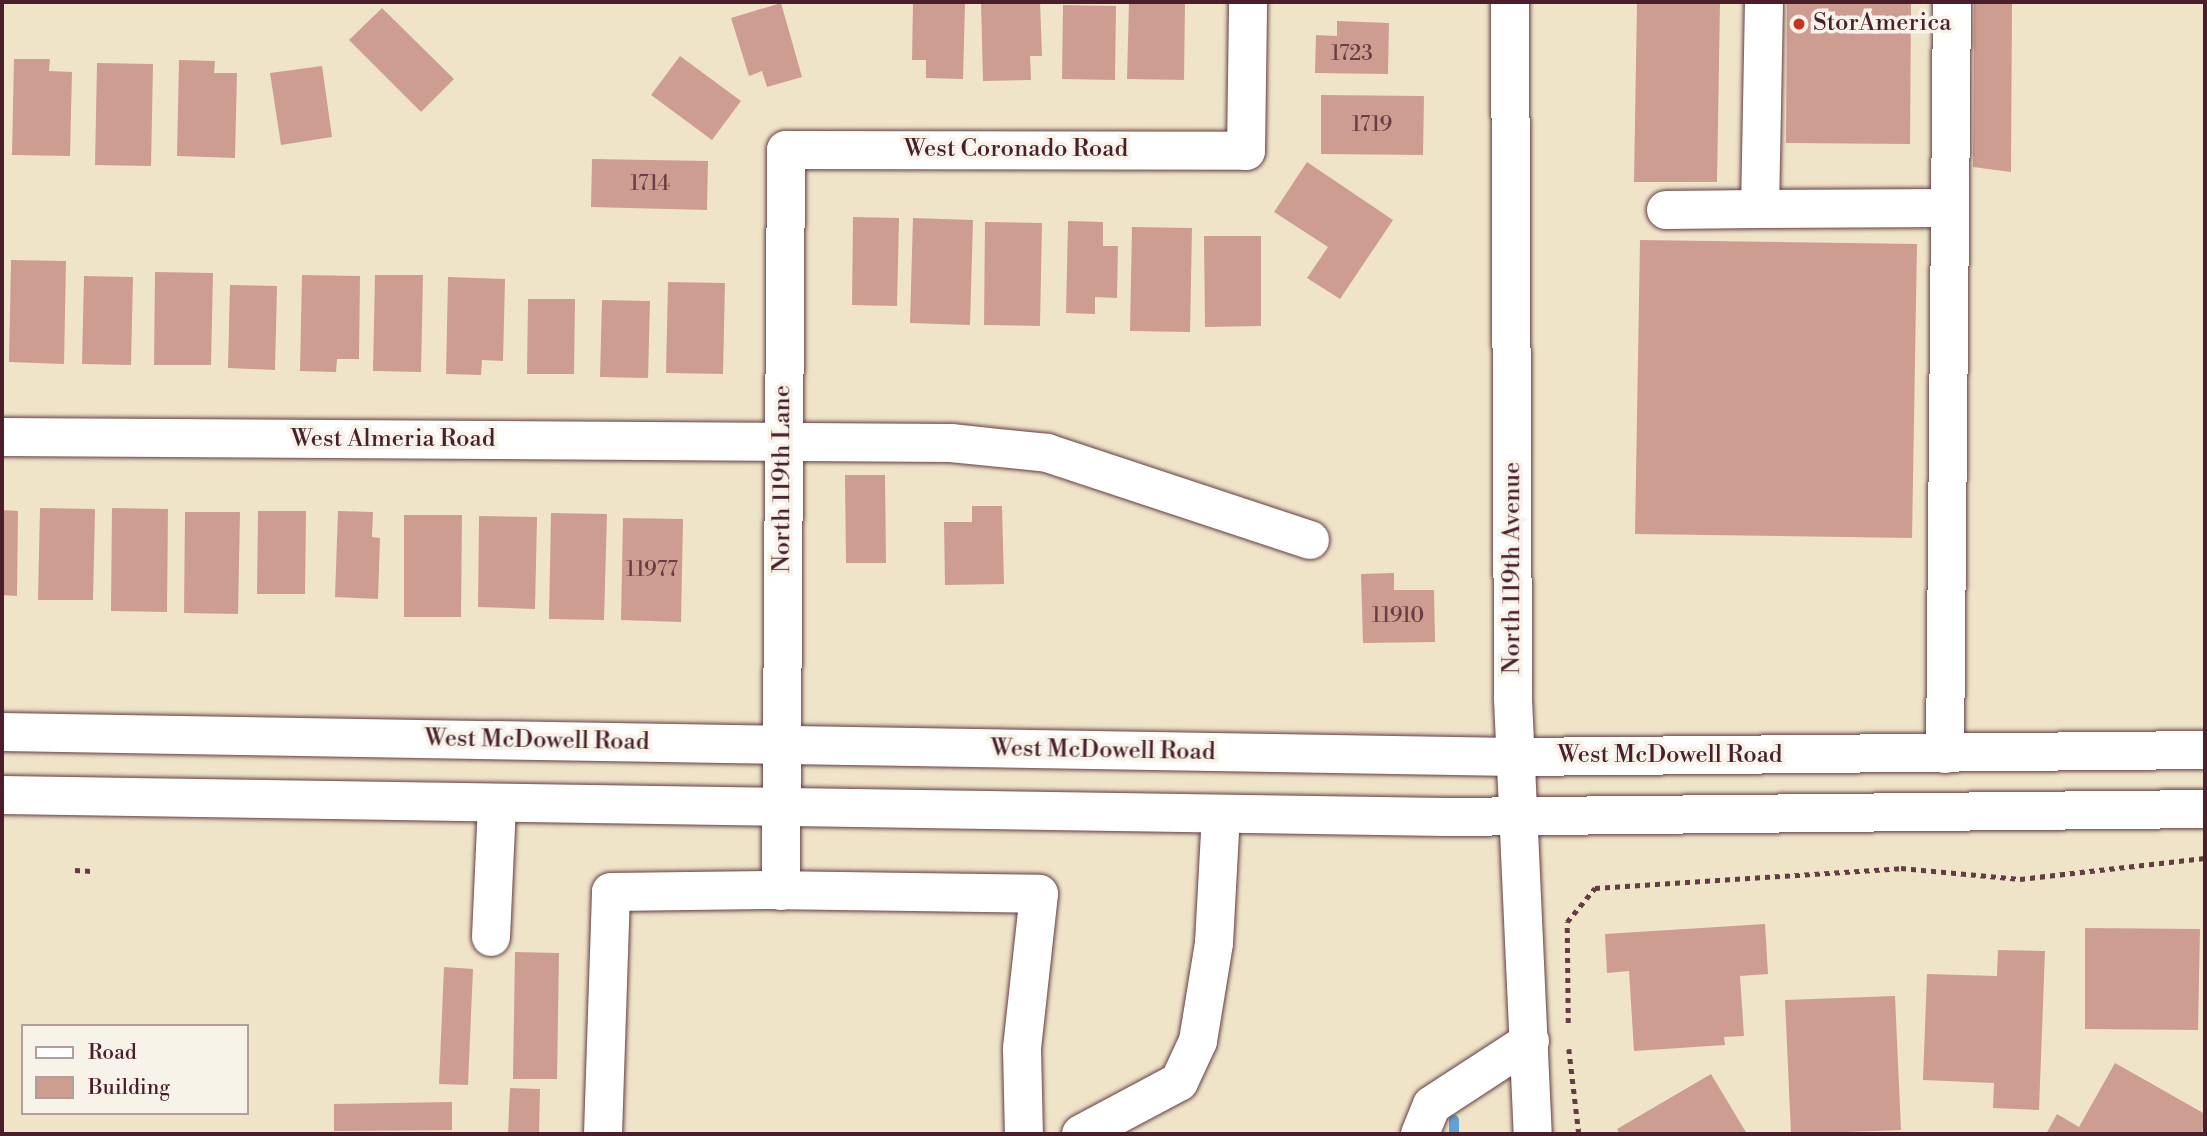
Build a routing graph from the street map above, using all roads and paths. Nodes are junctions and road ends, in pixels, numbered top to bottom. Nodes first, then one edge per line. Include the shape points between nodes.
1 (1248, 2) edge
2 (1510, 2) edge
3 (1764, 2) edge
4 (1952, 2) edge
5 (786, 150) joint
6 (1951, 208) junction
7 (1760, 209) junction
8 (1665, 210) dead end
9 (2, 437) edge
10 (784, 443) junction
11 (1310, 540) dead end
12 (2, 732) edge
13 (782, 746) junction
14 (2205, 750) edge
15 (1945, 754) junction
16 (1515, 757) junction
17 (2, 795) edge
18 (497, 804) junction
19 (782, 808) junction
20 (2205, 809) edge
21 (1221, 814) junction
22 (1521, 817) junction
23 (2205, 859) edge
24 (75, 870) dead end
25 (92, 871) dead end
26 (781, 891) junction
27 (491, 937) dead end
28 (1569, 1029) dead end
29 (1530, 1041) junction
30 (1569, 1042) dead end
31 (603, 1134) edge
32 (1024, 1134) edge
33 (1081, 1134) edge
34 (1420, 1134) edge
35 (1533, 1134) edge
36 (1579, 1134) edge

1 - 5 main road, West Coronado Road via 1246,150
2 - 16 main road, North 119th Avenue
3 - 7 main road
4 - 6 main road
5 - 10 main road, North 119th Lane
6 - 7 main road
6 - 15 main road
7 - 8 main road
9 - 10 main road, West Almeria Road
10 - 11 main road, West Almeria Road via 951,443 1047,453
10 - 13 main road, North 119th Lane
12 - 13 main road, West McDowell Road
13 - 16 main road, West McDowell Road
13 - 19 main road, North 119th Lane
14 - 15 main road, West McDowell Road
15 - 16 main road, West McDowell Road
16 - 22 main road, North 119th Avenue
17 - 18 main road
18 - 19 main road
18 - 27 main road
19 - 21 main road
19 - 26 main road, North 119th Lane
20 - 22 main road
21 - 22 main road
21 - 33 main road via 1214,943 1198,1041 1179,1082
22 - 29 main road, North 119th Avenue
23 - 28 path via 2020,879 1900,868 1595,888 1567,922
24 - 25 path
26 - 31 main road via 611,892
26 - 32 main road via 1039,894 1021,1049
29 - 34 main road via 1432,1105
29 - 35 main road, North 119th Avenue
30 - 36 path

